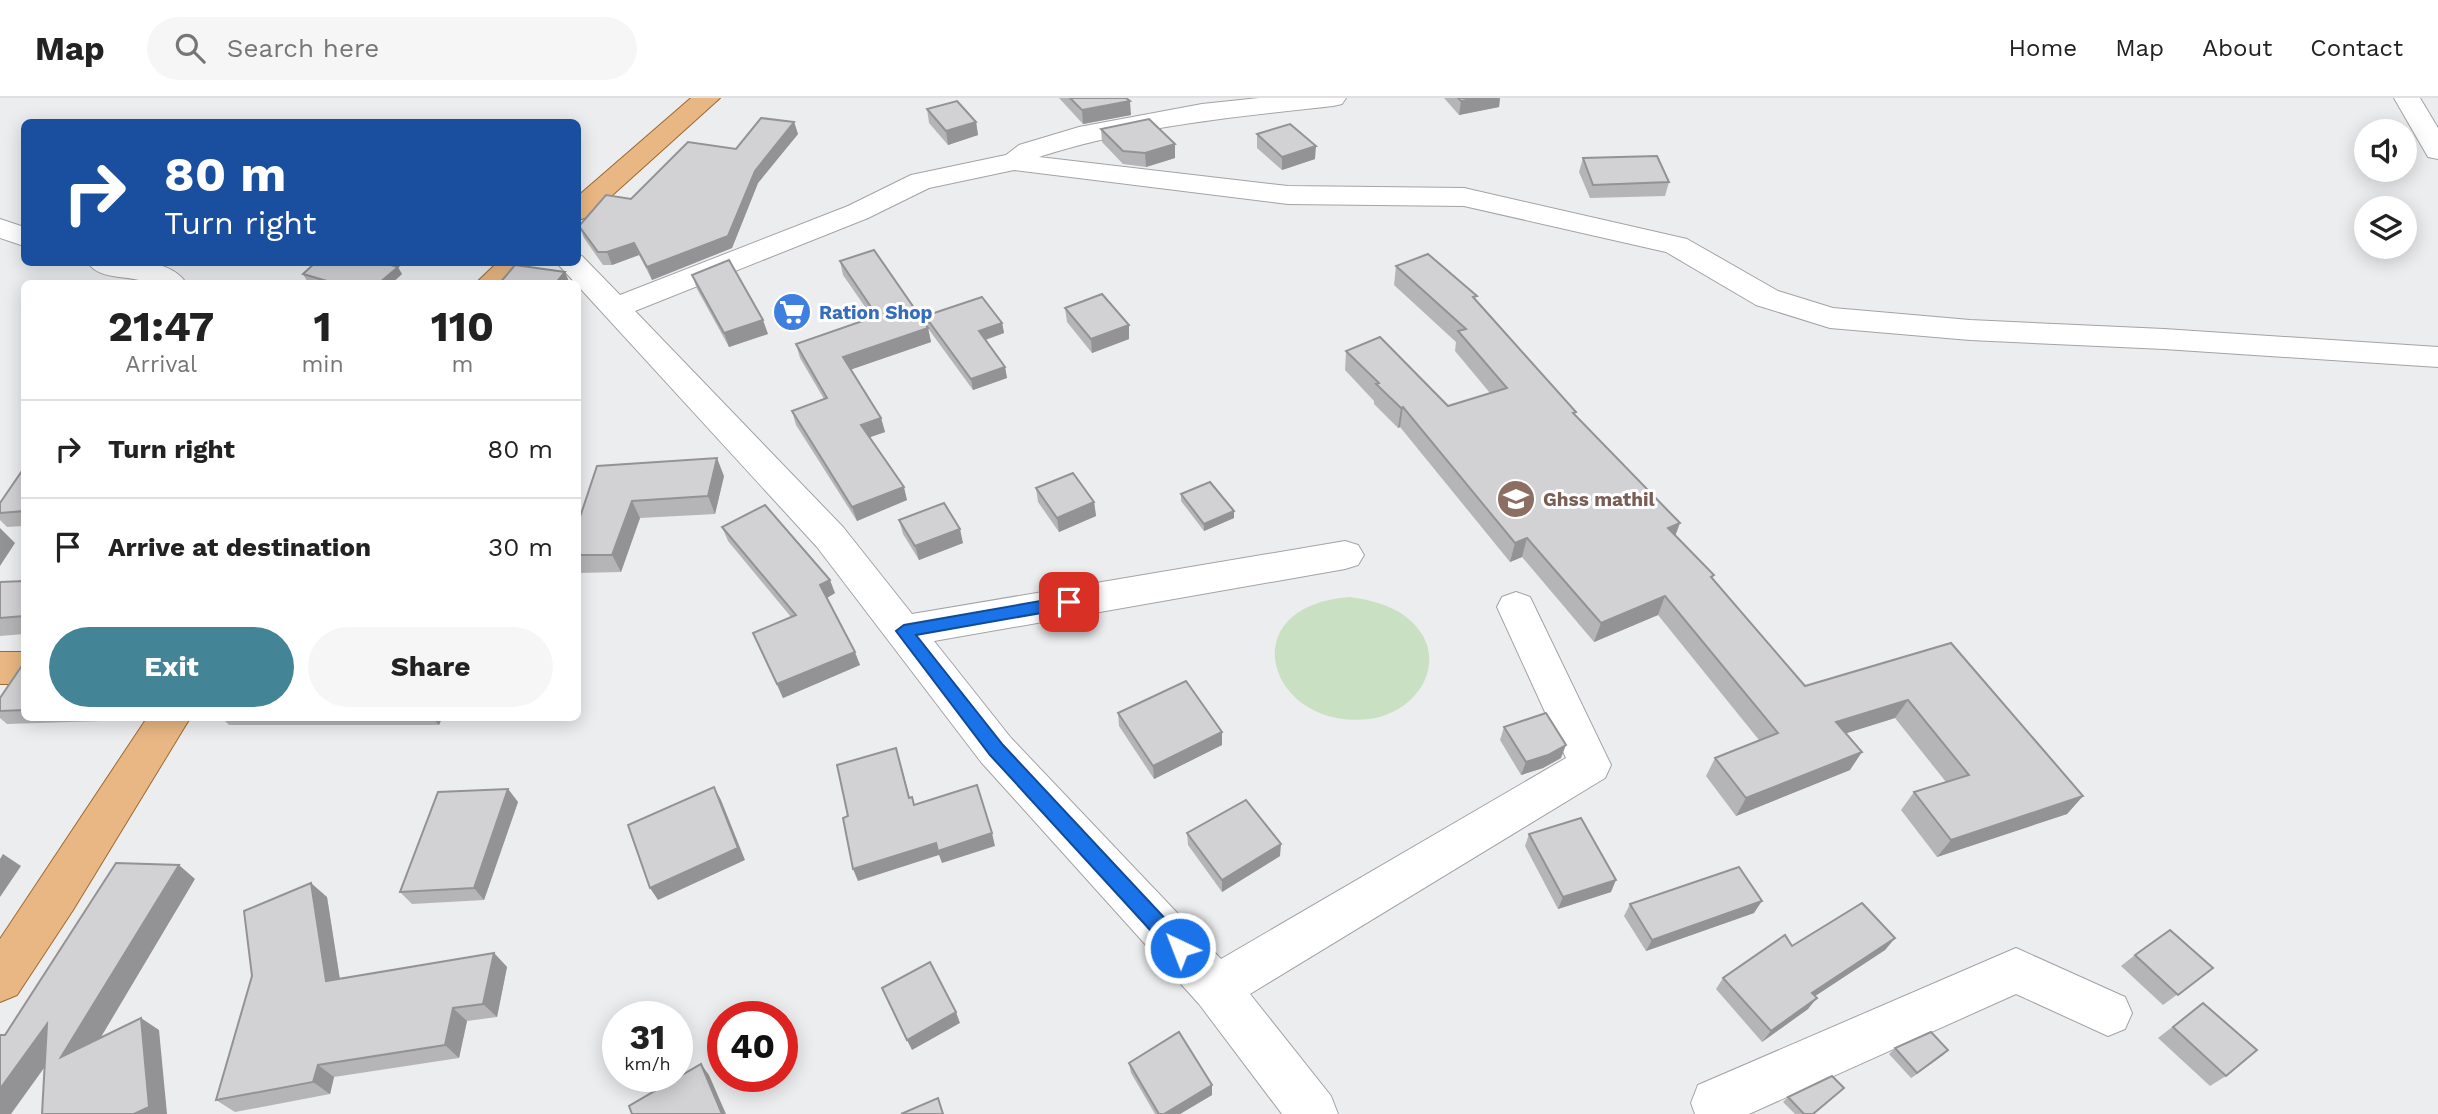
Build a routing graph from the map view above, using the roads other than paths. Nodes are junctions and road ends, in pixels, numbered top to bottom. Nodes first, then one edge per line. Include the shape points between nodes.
1 (707, 98) edge
2 (1333, 98) edge
3 (2407, 98) edge
4 (2438, 151) edge
5 (1014, 162) junction
6 (581, 208) edge
7 (0, 228) edge
8 (21, 236) edge
9 (111, 266) edge
10 (512, 266) edge
11 (575, 266) edge
12 (165, 280) edge
13 (495, 280) edge
14 (615, 308) junction
15 (2438, 357) edge
16 (1345, 555) dead end
17 (1516, 607) dead end
18 (904, 631) junction
19 (0, 668) edge
20 (21, 668) edge
21 (167, 721) edge
22 (0, 979) edge
23 (1216, 988) junction
24 (2108, 1013) dead end
25 (1313, 1114) edge
26 (1723, 1114) edge

1 - 6 main road
2 - 5 street via 1202,112 1079,135 1029,151
3 - 4 street
5 - 14 street via 921,181 858,212
5 - 15 street via 1288,195 1464,197 1676,245 1767,298 1830,318
7 - 8 street
9 - 12 street via 152,272
10 - 13 main road
11 - 14 street
14 - 18 street via 830,537
16 - 18 street
17 - 23 street via 1590,765
18 - 23 street via 996,750
19 - 20 main road
21 - 22 main road
23 - 25 street
24 - 26 street via 2016,970 1716,1103

